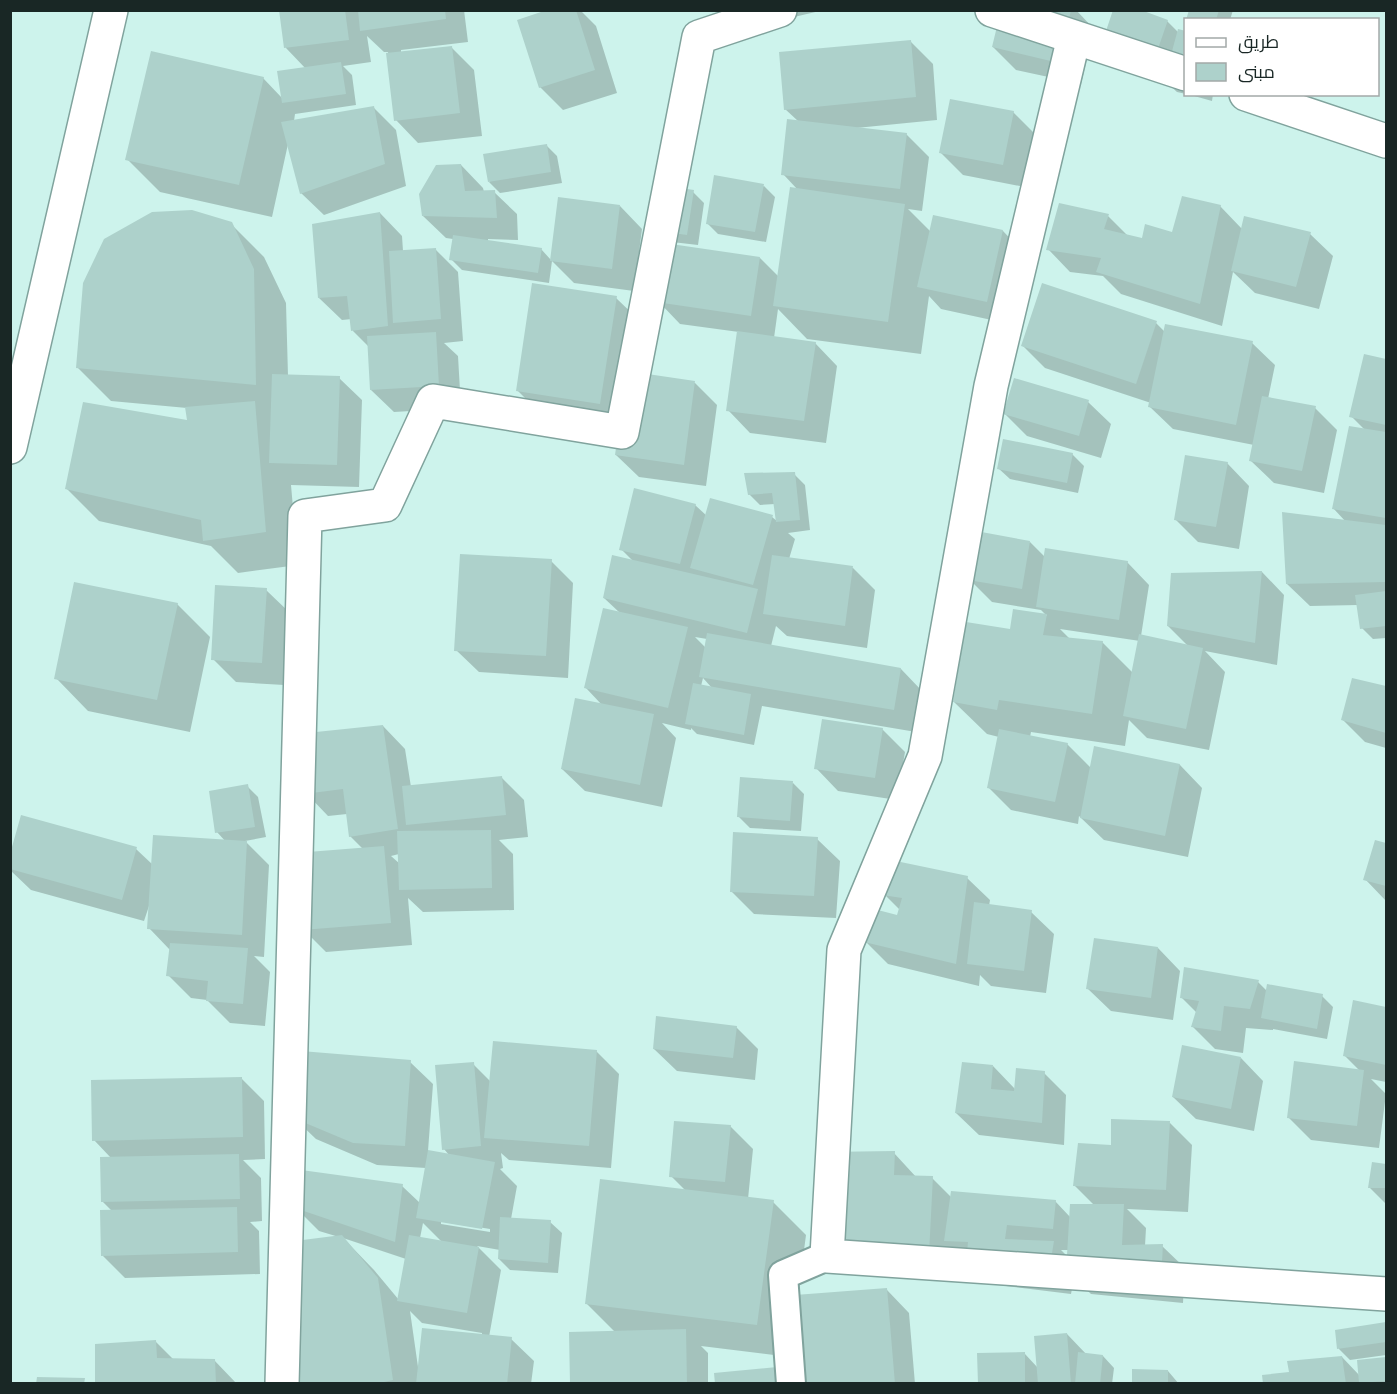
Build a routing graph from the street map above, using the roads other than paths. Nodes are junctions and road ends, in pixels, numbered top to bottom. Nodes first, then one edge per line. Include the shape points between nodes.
1 (111, 10) edge
2 (780, 10) edge
3 (992, 10) edge
4 (1074, 38) junction
5 (1184, 74) edge
6 (1252, 96) edge
7 (1386, 141) edge
8 (18, 379) edge
9 (10, 447) edge
10 (827, 1256) junction
11 (1386, 1294) edge
12 (282, 1383) edge
13 (791, 1383) edge

1 - 8 street
2 - 12 street via 699,37 622,432 433,401 385,505 305,516
3 - 4 street
4 - 5 street
4 - 10 street via 992,386 925,756 844,950
6 - 7 street
8 - 9 street
10 - 11 street
10 - 13 lane via 783,1275

